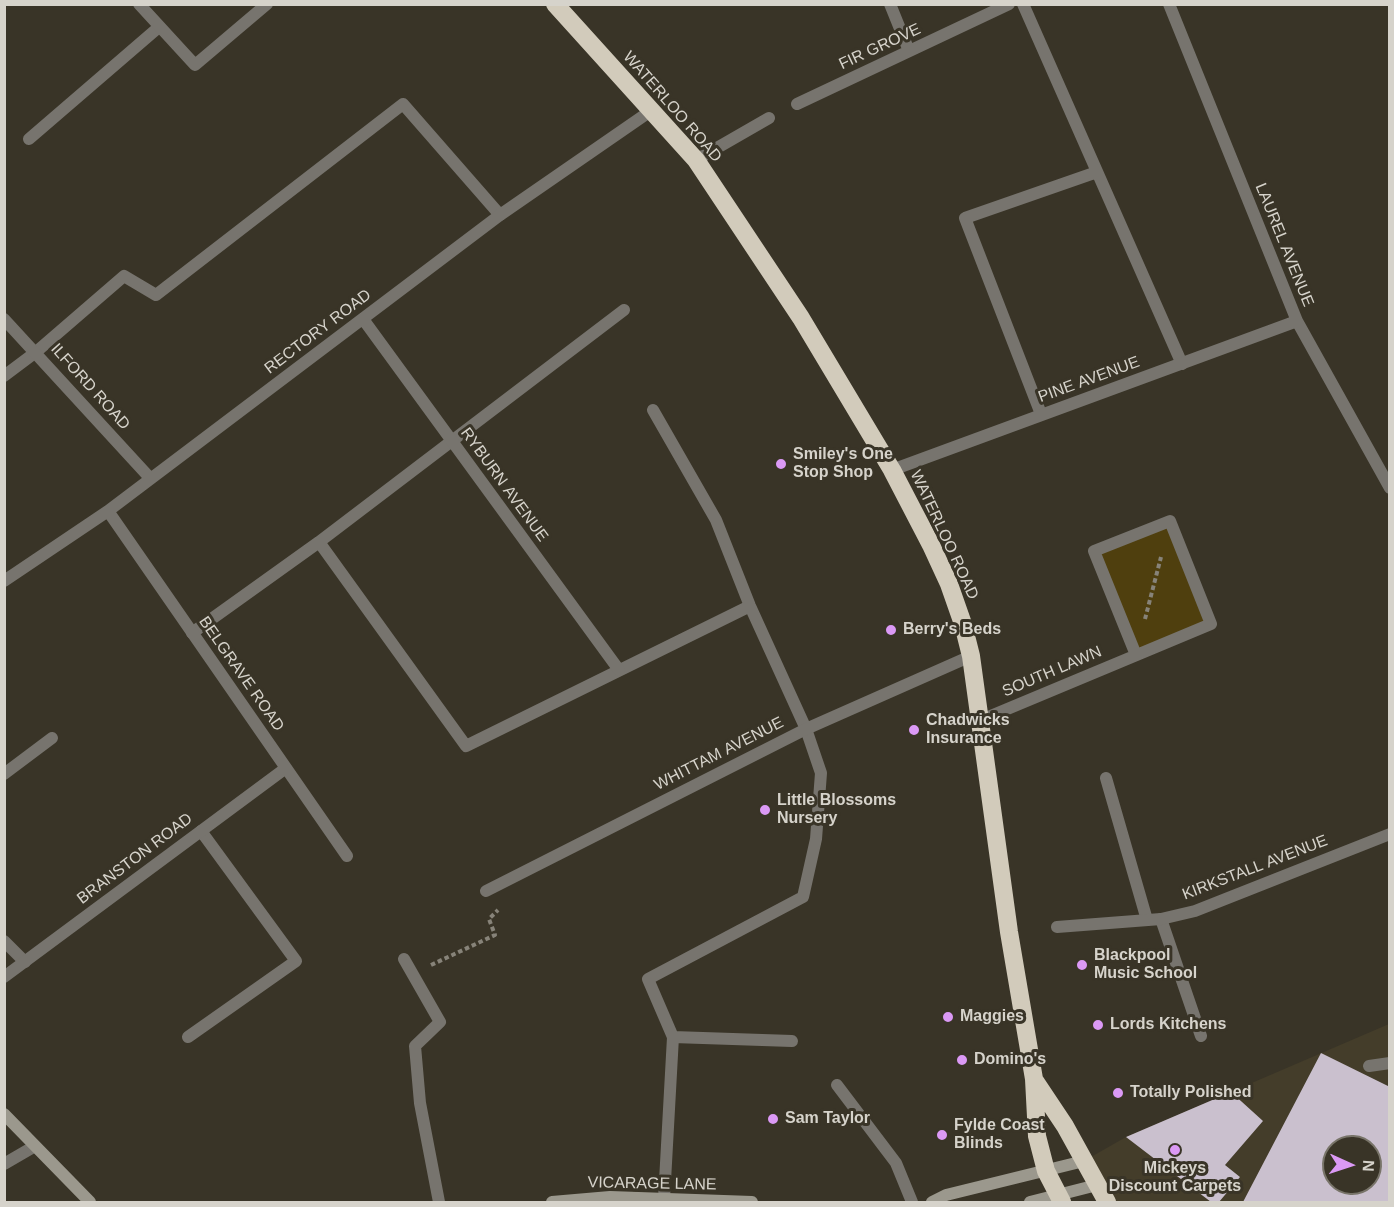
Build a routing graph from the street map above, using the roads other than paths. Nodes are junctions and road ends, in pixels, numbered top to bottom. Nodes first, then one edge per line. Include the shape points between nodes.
1 (139, 4) edge
2 (267, 4) edge
3 (555, 4) edge
4 (890, 4) edge
5 (1009, 4) edge
6 (1023, 4) edge
7 (1169, 4) edge
8 (159, 27) junction
9 (909, 51) junction
10 (797, 104) dead end
11 (651, 110) junction
12 (770, 118) dead end
13 (29, 139) dead end
14 (696, 160) junction
15 (1097, 171) junction
16 (500, 215) junction
17 (624, 310) dead end
18 (4, 319) edge
19 (363, 319) junction
20 (1297, 321) junction
21 (36, 352) junction
22 (1182, 364) junction
23 (4, 376) edge
24 (653, 410) dead end
25 (1041, 414) junction
26 (451, 441) junction
27 (892, 470) junction
28 (150, 478) junction
29 (1389, 488) edge
30 (108, 511) junction
31 (319, 542) junction
32 (4, 581) edge
33 (750, 606) junction
34 (192, 633) junction
35 (1136, 655) junction
36 (972, 656) junction
37 (619, 670) junction
38 (981, 720) junction
39 (806, 729) junction
40 (52, 738) dead end
41 (286, 768) junction
42 (4, 774) edge
43 (1106, 778) dead end
44 (201, 831) junction
45 (1389, 834) edge
46 (347, 856) dead end
47 (486, 891) road end
48 (1161, 919) junction
49 (1147, 920) junction
50 (1058, 927) dead end
51 (4, 941) edge
52 (404, 959) dead end
53 (25, 962) junction
54 (4, 977) edge
55 (1201, 1036) dead end
56 (188, 1037) dead end
57 (673, 1037) junction
58 (792, 1041) dead end
59 (1389, 1063) edge
60 (1369, 1066) dead end
61 (1034, 1079) junction
62 (837, 1085) dead end
63 (4, 1114) edge
64 (35, 1146) junction
65 (1083, 1161) junction
66 (4, 1164) edge
67 (1046, 1171) junction
68 (1096, 1185) junction
69 (664, 1199) junction
70 (1060, 1199) edge
71 (732, 1202) edge
72 (90, 1203) edge
73 (439, 1203) edge
74 (552, 1203) edge
75 (752, 1203) edge
76 (912, 1203) edge
77 (932, 1203) edge
78 (1030, 1203) edge
79 (1107, 1203) edge

1 - 8 street
2 - 8 street via 195,65
3 - 11 highway, WATERLOO ROAD
4 - 9 street
5 - 9 street, FIR GROVE
6 - 15 street
7 - 20 street, LAUREL AVENUE
8 - 13 street
9 - 10 street, FIR GROVE
11 - 14 highway, WATERLOO ROAD
11 - 16 street, RECTORY ROAD
12 - 14 street
14 - 27 highway, WATERLOO ROAD via 801,318
15 - 22 street
15 - 25 street via 965,218
16 - 19 street, RECTORY ROAD
16 - 21 street via 403,104 156,295 124,276
17 - 26 street
18 - 21 street, ILFORD ROAD
19 - 26 street, RYBURN AVENUE
19 - 28 street, RECTORY ROAD
20 - 22 street, PINE AVENUE
20 - 29 street, LAUREL AVENUE
21 - 23 street
21 - 28 street, ILFORD ROAD
22 - 25 street, PINE AVENUE
24 - 33 street via 716,520
25 - 27 street, PINE AVENUE
26 - 31 street
26 - 37 street, RYBURN AVENUE
27 - 36 highway, WATERLOO ROAD via 949,584
28 - 30 street, RECTORY ROAD
30 - 32 street, RECTORY ROAD
30 - 34 street, BELGRAVE ROAD
31 - 34 street
31 - 37 street via 466,746
33 - 37 street
33 - 39 street
34 - 41 street, BELGRAVE ROAD
35 - 35 street, SOUTH LAWN via 1211,624 1170,521 1094,551
35 - 38 street, SOUTH LAWN
36 - 38 highway, WATERLOO ROAD
36 - 39 street, WHITTAM AVENUE
38 - 61 highway, WATERLOO ROAD via 1009,932
39 - 47 street, WHITTAM AVENUE
39 - 57 street via 821,773 816,839 803,897 648,979
40 - 42 street
41 - 44 street, BRANSTON ROAD
41 - 46 street, BELGRAVE ROAD
43 - 49 street
44 - 53 street, BRANSTON ROAD
44 - 56 street via 296,961
45 - 48 street, KIRKSTALL AVENUE via 1195,911
48 - 49 street, KIRKSTALL AVENUE
48 - 55 street
49 - 50 street, KIRKSTALL AVENUE
51 - 53 street
52 - 73 street via 440,1022 415,1046 420,1103
53 - 54 street, BRANSTON ROAD
57 - 58 street
57 - 69 street
59 - 60 street
61 - 65 highway, WATERLOO ROAD
61 - 67 highway, WATERLOO ROAD via 1037,1136
62 - 76 street via 896,1163
63 - 64 street
64 - 66 street
64 - 72 street
65 - 67 street
65 - 68 highway, WATERLOO ROAD
67 - 70 highway, WATERLOO ROAD
67 - 77 street via 946,1195
68 - 70 street
68 - 79 highway, WATERLOO ROAD
69 - 71 street, VICARAGE LANE
69 - 74 street, VICARAGE LANE via 610,1197
70 - 78 street
71 - 75 street, VICARAGE LANE

